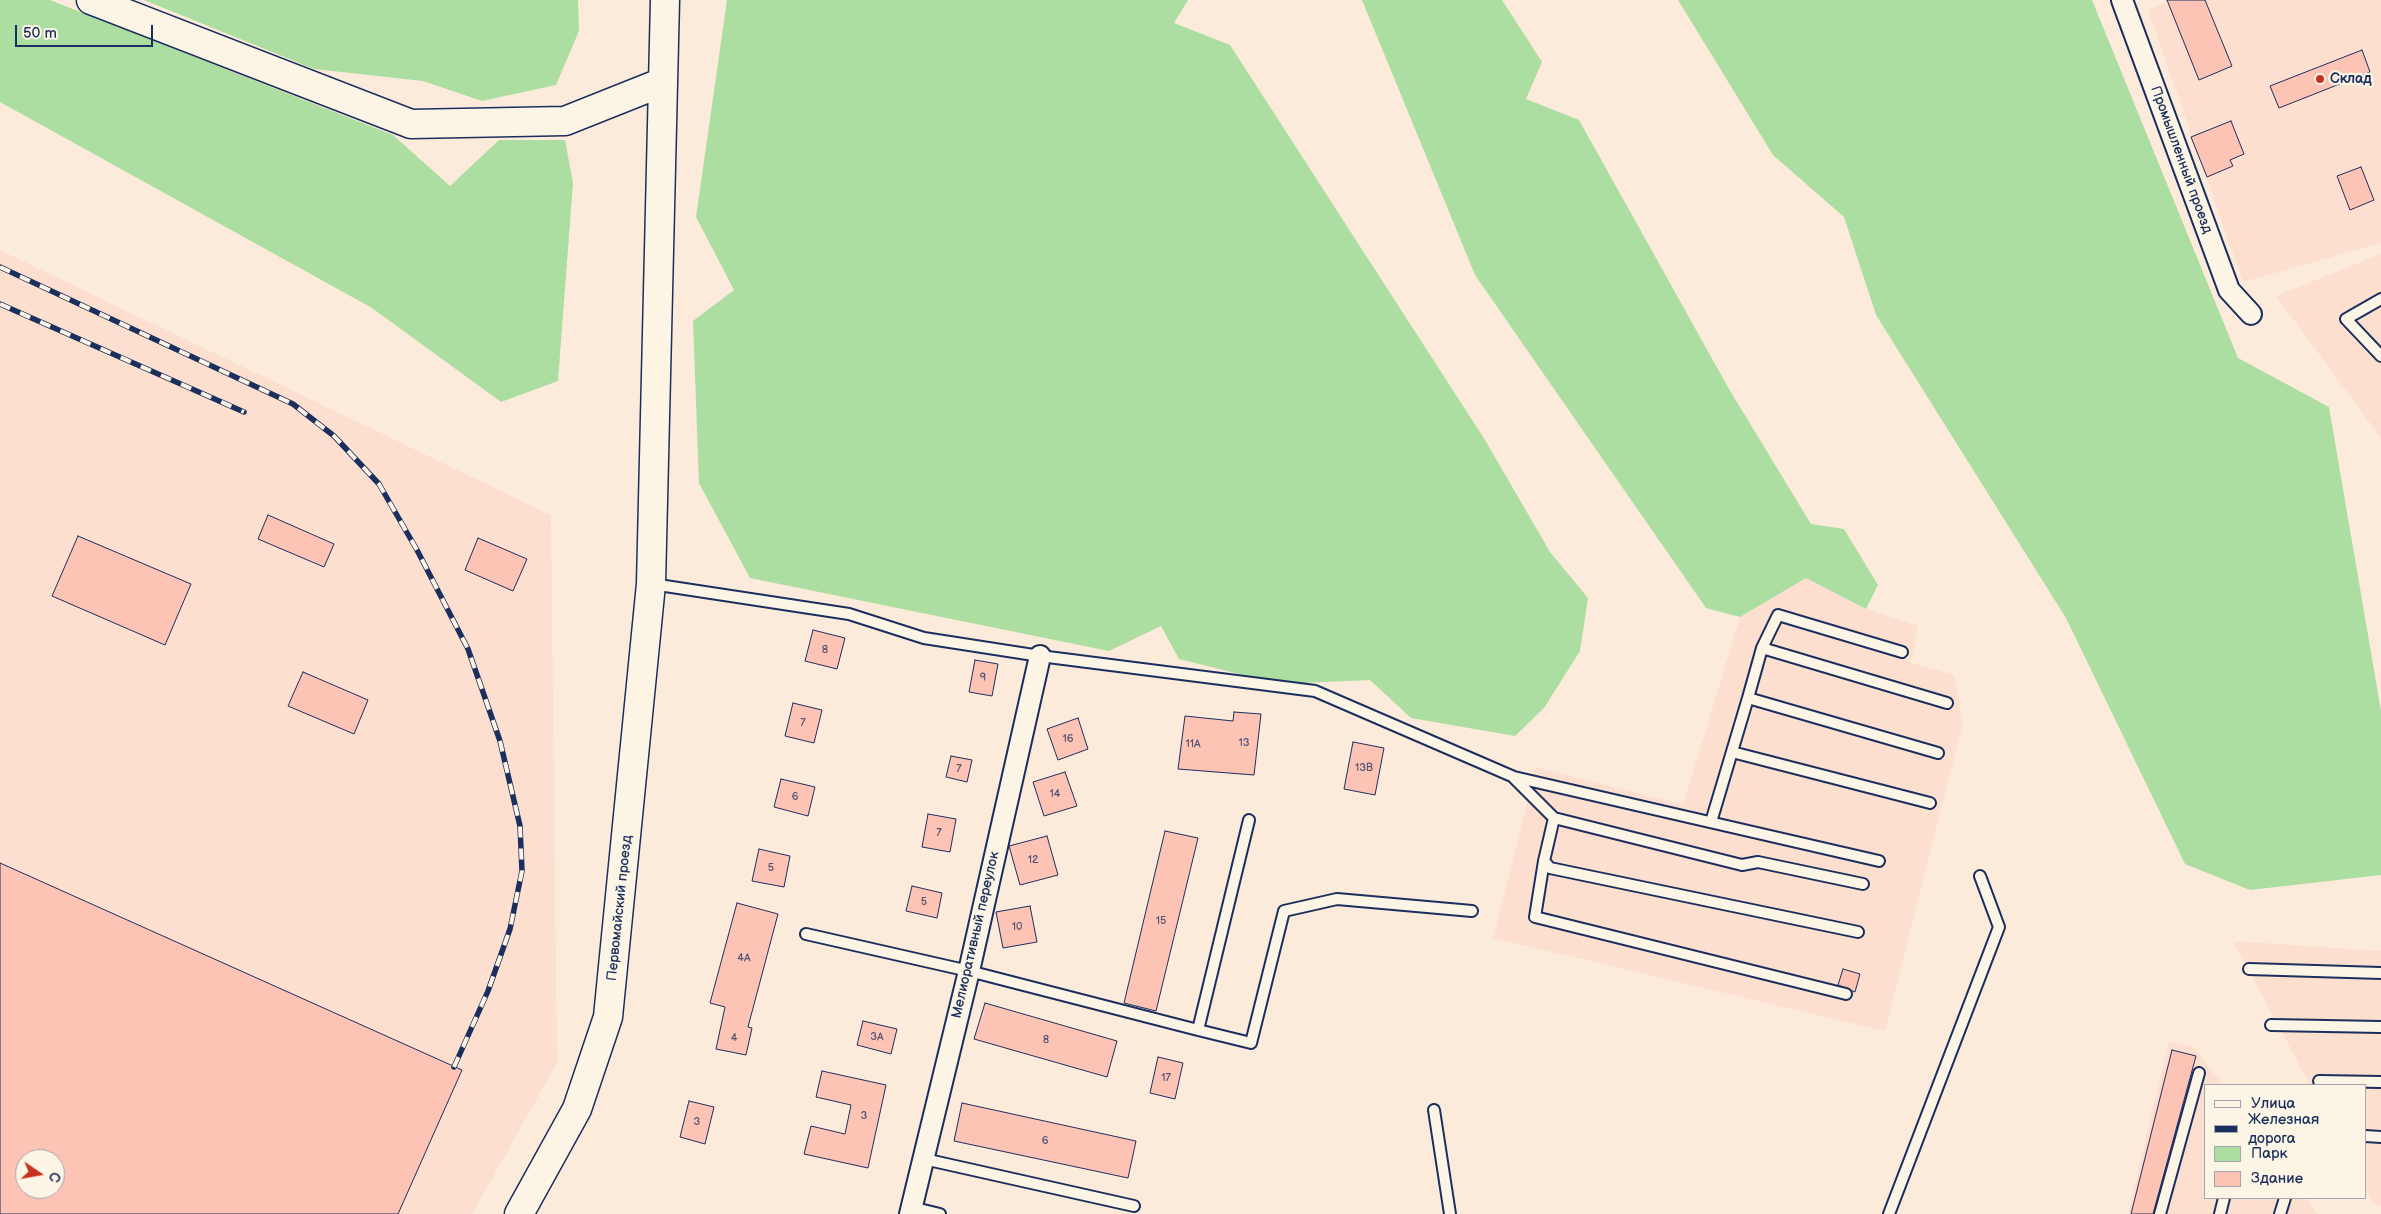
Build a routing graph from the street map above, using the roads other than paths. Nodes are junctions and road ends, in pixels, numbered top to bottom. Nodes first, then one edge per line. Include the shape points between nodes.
1 (91, 0) edge
2 (666, 0) edge
3 (2122, 0) edge
4 (663, 82) junction
5 (2381, 299) edge
6 (2251, 314) dead end
7 (2381, 356) edge
8 (651, 584) junction
9 (1762, 648) junction
10 (1902, 652) dead end
11 (1040, 656) junction
12 (1748, 698) junction
13 (1947, 703) dead end
14 (1732, 752) junction
15 (1938, 753) dead end
16 (1514, 777) junction
17 (1930, 803) dead end
18 (1554, 818) junction
19 (1249, 820) dead end
20 (1711, 822) junction
21 (1544, 861) junction
22 (1879, 861) dead end
23 (1980, 876) dead end
24 (1863, 884) dead end
25 (1472, 911) dead end
26 (1858, 932) dead end
27 (806, 934) dead end
28 (2249, 970) dead end
29 (968, 971) junction
30 (2381, 973) edge
31 (1846, 994) dead end
32 (2271, 1025) dead end
33 (2381, 1027) edge
34 (1198, 1030) junction
35 (2199, 1073) dead end
36 (2319, 1081) dead end
37 (2381, 1082) edge
38 (1434, 1110) dead end
39 (2366, 1136) edge
40 (2381, 1137) edge
41 (924, 1159) junction
42 (2224, 1199) edge
43 (2285, 1199) edge
44 (1134, 1206) dead end
45 (911, 1211) edge
46 (519, 1214) edge
47 (940, 1214) edge
48 (1450, 1214) edge
49 (1889, 1214) edge
50 (2160, 1214) edge
51 (2220, 1214) edge
52 (2280, 1214) edge

1 - 4 main road via 411,124 565,121
2 - 4 main road, Первомайский проезд
3 - 6 street, Промышленный проезд via 2229,290
4 - 8 main road, Первомайский проезд
5 - 7 lane via 2346,319
8 - 11 lane via 849,614 924,638
8 - 46 main road, Первомайский проезд via 608,1017 577,1109
9 - 10 lane via 1778,615
9 - 12 lane
9 - 13 lane
11 - 16 lane via 1314,691
11 - 29 street, Мелиоративный переулок
12 - 14 lane
12 - 15 lane
14 - 17 lane
14 - 20 lane
16 - 18 lane
16 - 20 lane
18 - 21 lane
18 - 24 lane via 1742,865 1758,862
19 - 34 lane
20 - 22 lane
21 - 26 lane via 1550,868
21 - 31 lane via 1535,916
23 - 49 lane via 1999,927
25 - 34 lane via 1337,899 1284,911 1251,1043
27 - 29 lane
28 - 30 lane
29 - 34 lane
29 - 41 street, Мелиоративный переулок
32 - 33 lane
35 - 50 lane
36 - 37 lane
38 - 48 lane
39 - 40 lane
41 - 44 lane
41 - 45 street, Мелиоративный переулок
42 - 51 lane
43 - 52 lane
45 - 47 lane

